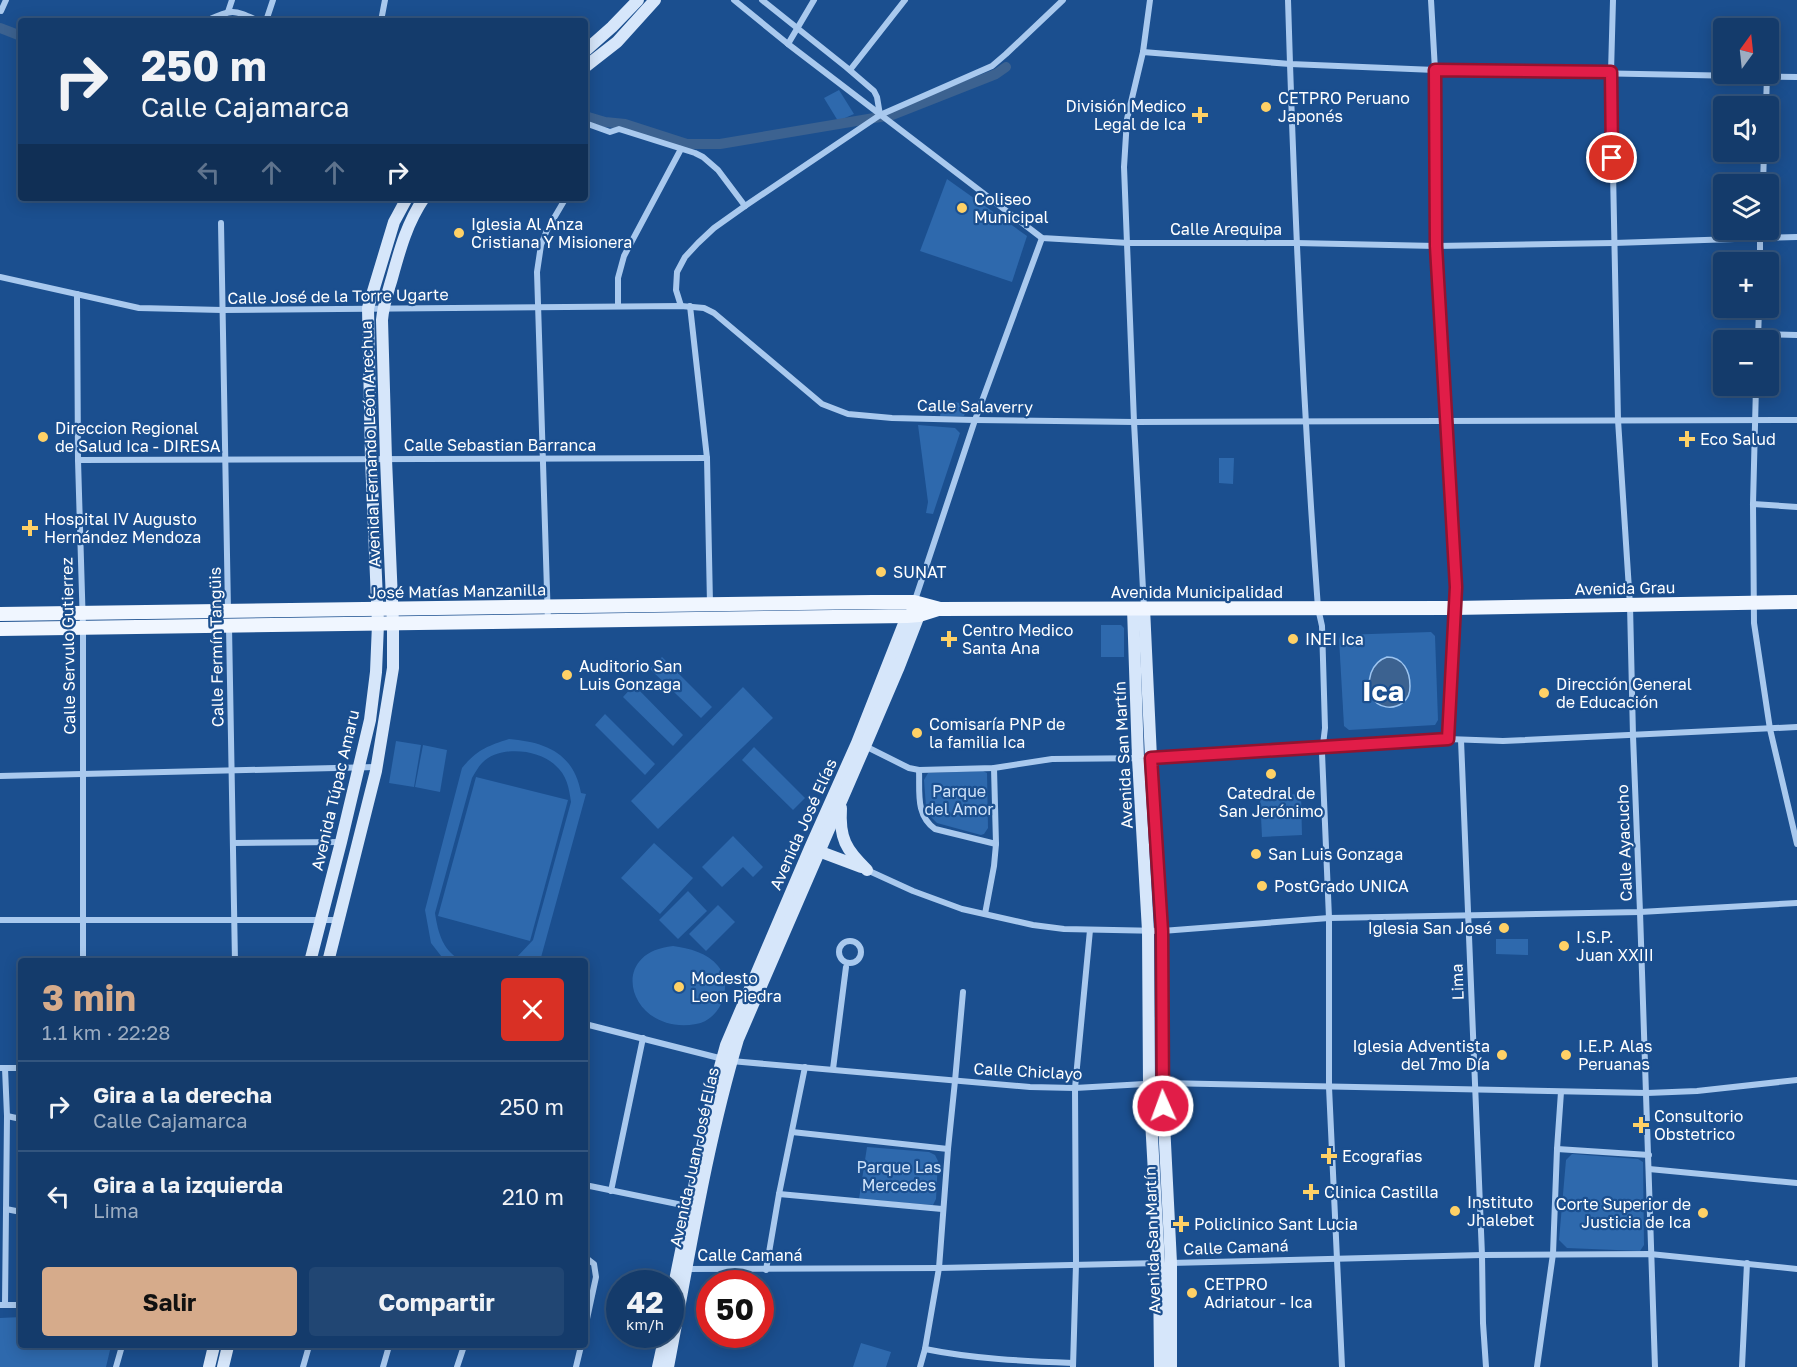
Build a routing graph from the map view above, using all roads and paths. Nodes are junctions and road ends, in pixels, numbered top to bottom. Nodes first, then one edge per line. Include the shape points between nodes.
1 (6, 0) edge
2 (232, 0) edge
3 (273, 0) edge
4 (385, 0) edge
5 (638, 0) edge
6 (655, 0) edge
7 (734, 0) edge
8 (762, 0) edge
9 (814, 0) edge
10 (905, 0) edge
11 (1063, 0) edge
12 (1150, 0) edge
13 (1288, 0) edge
14 (1431, 0) edge
15 (1613, 0) edge
16 (1, 11) edge
17 (228, 12) junction
18 (213, 18) edge
19 (253, 18) edge
20 (267, 18) edge
21 (382, 18) edge
22 (798, 29) junction
23 (788, 44) junction
24 (588, 48) edge
25 (1143, 52) junction
26 (1290, 64) junction
27 (588, 65) edge
28 (850, 70) junction
29 (1435, 70) junction
30 (1611, 72) junction
31 (1713, 75) edge
32 (1779, 76) edge
33 (1797, 76) edge
34 (880, 115) junction
35 (588, 124) edge
36 (681, 149) junction
37 (405, 201) edge
38 (422, 201) edge
39 (564, 201) dead end
40 (745, 206) junction
41 (221, 224) dead end
42 (1779, 237) edge
43 (1797, 237) edge
44 (1042, 238) junction
45 (1713, 240) edge
46 (1128, 243) junction
47 (1296, 243) junction
48 (1614, 243) junction
49 (1436, 246) junction
50 (0, 277) edge
51 (77, 294) junction
52 (618, 306) junction
53 (681, 306) junction
54 (690, 306) junction
55 (537, 307) junction
56 (368, 308) junction
57 (383, 309) junction
58 (222, 310) junction
59 (1797, 334) edge
60 (1779, 336) edge
61 (1756, 396) edge
62 (1755, 419) junction
63 (975, 420) junction
64 (1618, 420) junction
65 (1797, 420) edge
66 (1134, 422) junction
67 (1446, 422) junction
68 (1305, 423) junction
69 (543, 458) junction
70 (707, 458) junction
71 (225, 459) junction
72 (371, 459) junction
73 (386, 459) junction
74 (78, 460) junction
75 (1753, 504) junction
76 (1797, 507) edge
77 (1753, 602) junction
78 (1797, 602) edge
79 (710, 604) junction
80 (1630, 605) junction
81 (548, 606) junction
82 (1139, 608) junction
83 (1318, 608) junction
84 (1453, 608) junction
85 (377, 609) junction
86 (392, 609) junction
87 (228, 611) junction
88 (913, 611) junction
89 (82, 613) junction
90 (0, 614) edge
91 (710, 620) junction
92 (548, 622) junction
93 (378, 624) junction
94 (393, 624) junction
95 (229, 627) junction
96 (82, 628) junction
97 (0, 630) edge
98 (1797, 727) edge
99 (1770, 729) junction
100 (1633, 736) junction
101 (1448, 739) junction
102 (1461, 740) junction
103 (861, 744) junction
104 (1322, 746) junction
105 (1145, 758) junction
106 (377, 767) junction
107 (358, 768) junction
108 (994, 768) junction
109 (919, 770) junction
110 (232, 771) junction
111 (83, 774) junction
112 (0, 776) edge
113 (842, 799) junction
114 (341, 842) junction
115 (233, 843) junction
116 (996, 844) junction
117 (1797, 844) edge
118 (814, 849) junction
119 (867, 870) junction
120 (1797, 903) edge
121 (1640, 912) junction
122 (985, 914) junction
123 (1468, 915) junction
124 (1329, 918) junction
125 (0, 920) edge
126 (83, 920) junction
127 (234, 920) junction
128 (321, 920) junction
129 (339, 920) junction
130 (1090, 930) junction
131 (1148, 931) junction
132 (1162, 931) junction
133 (83, 958) edge
134 (235, 958) edge
135 (311, 958) edge
136 (333, 958) edge
137 (847, 964) dead end
138 (963, 992) dead end
139 (588, 1024) edge
140 (643, 1038) junction
141 (726, 1059) junction
142 (805, 1067) junction
143 (3, 1068) edge
144 (832, 1069) junction
145 (1797, 1080) edge
146 (956, 1081) junction
147 (1162, 1083) junction
148 (1149, 1084) junction
149 (1329, 1087) junction
150 (1075, 1088) junction
151 (1475, 1089) junction
152 (1561, 1092) junction
153 (1647, 1094) junction
154 (7, 1116) junction
155 (18, 1118) edge
156 (792, 1132) junction
157 (948, 1149) junction
158 (1557, 1149) junction
159 (1648, 1155) junction
160 (1649, 1169) junction
161 (1797, 1183) edge
162 (588, 1186) edge
163 (611, 1191) junction
164 (778, 1194) junction
165 (694, 1207) junction
166 (6, 1209) junction
167 (942, 1209) junction
168 (18, 1211) edge
169 (1553, 1254) junction
170 (1650, 1254) junction
171 (1482, 1255) junction
172 (1338, 1258) junction
173 (588, 1259) edge
174 (1165, 1263) junction
175 (1747, 1263) junction
176 (1076, 1264) junction
177 (939, 1268) junction
178 (682, 1269) junction
179 (1797, 1269) edge
180 (766, 1270) junction
181 (3, 1305) edge
182 (588, 1314) edge
183 (121, 1348) edge
184 (214, 1348) edge
185 (228, 1348) edge
186 (308, 1348) edge
187 (389, 1348) edge
188 (463, 1348) edge
189 (581, 1348) edge
190 (662, 1348) edge
191 (925, 1349) junction
192 (1073, 1365) edge
193 (116, 1367) edge
194 (209, 1367) edge
195 (223, 1367) edge
196 (303, 1367) edge
197 (384, 1367) edge
198 (457, 1367) edge
199 (576, 1367) edge
200 (658, 1367) edge
201 (668, 1367) edge
202 (920, 1367) edge
203 (1160, 1367) edge
204 (1171, 1367) edge
205 (1342, 1367) edge
206 (1486, 1367) edge
207 (1537, 1367) edge
208 (1655, 1367) edge
209 (1742, 1367) edge

1 - 16 street
2 - 17 street
3 - 20 street
4 - 21 street
5 - 24 main road
6 - 27 main road via 623,36
7 - 23 street
8 - 22 street
9 - 22 street
10 - 28 street
11 - 34 street via 992,66
12 - 25 street
13 - 26 street
14 - 29 street
15 - 30 street, Calle Ayacucho
17 - 18 street
17 - 19 street
22 - 23 street
22 - 28 street
23 - 34 street
25 - 26 street
25 - 46 street via 1125,142
26 - 29 street
26 - 47 street
28 - 34 street via 874,92
29 - 30 street
29 - 49 street
30 - 31 street
30 - 48 street, Calle Ayacucho
32 - 33 street
34 - 40 street
34 - 44 street
35 - 36 street via 610,132 620,129
36 - 40 street via 710,162
36 - 52 street via 624,256 618,278
37 - 56 main road, Avenida Fernando León Arechua via 394,222
38 - 57 main road, Avenida Fernando León Arechua via 401,244
39 - 55 street via 541,245
40 - 53 street via 714,228 685,257 675,279
41 - 58 street, Calle Fermín Tangüis
42 - 43 street, Calle Arequipa
44 - 46 street, Calle Arequipa
44 - 63 street
45 - 48 street, Calle Arequipa
46 - 47 street, Calle Arequipa
46 - 66 street
47 - 49 street, Calle Arequipa
47 - 68 street
48 - 49 street, Calle Arequipa
48 - 64 street, Calle Ayacucho
49 - 67 street
50 - 51 street, Calle José de la Torre Ugarte
51 - 58 street, Calle José de la Torre Ugarte via 139,308
51 - 74 street, Calle Servulo Gutierrez
52 - 53 street, Calle José de la Torre Ugarte
52 - 55 street, Calle José de la Torre Ugarte
53 - 54 street, Calle Salaverry
54 - 63 street, Calle Salaverry via 714,313 822,404 848,414
54 - 70 street
55 - 57 street, Calle José de la Torre Ugarte
55 - 69 street
56 - 57 street, Calle José de la Torre Ugarte
56 - 58 street, Calle José de la Torre Ugarte
56 - 72 main road, Avenida Fernando León Arechua
57 - 73 main road, Avenida Fernando León Arechua
58 - 71 street, Calle Fermín Tangüis
59 - 60 street
61 - 62 street
62 - 64 street, Calle Salaverry
62 - 65 street, Calle Salaverry
62 - 75 street
63 - 66 street, Calle Salaverry
63 - 88 street
64 - 67 street, Calle Salaverry
64 - 80 street, Calle Ayacucho
66 - 68 street, Calle Salaverry
66 - 82 street
67 - 68 street, Calle Salaverry
67 - 84 street via 1456,587
68 - 83 street
69 - 70 street, Calle Sebastian Barranca
69 - 73 street, Calle Sebastian Barranca
69 - 81 street
70 - 79 street
71 - 72 street, Calle Sebastian Barranca
71 - 74 street, Calle Sebastian Barranca
71 - 87 street, Calle Fermín Tangüis
72 - 73 street, Calle Sebastian Barranca
72 - 85 main road, Avenida Fernando León Arechua
73 - 86 main road, Avenida Fernando León Arechua
74 - 89 street, Calle Servulo Gutierrez
75 - 76 street
75 - 77 street
77 - 78 main road, Avenida Grau
77 - 80 main road, Avenida Grau
77 - 99 street
79 - 81 main road, José Matías Manzanilla
79 - 88 main road, José Matías Manzanilla
79 - 91 street
80 - 84 main road, Avenida Grau
80 - 100 street, Calle Ayacucho
81 - 86 main road, José Matías Manzanilla
81 - 92 street
82 - 83 main road, Avenida Municipalidad
82 - 88 main road, Avenida Municipalidad
82 - 105 main road, Avenida San Martín
83 - 84 main road, Avenida Municipalidad
83 - 104 street via 1322,626
84 - 101 street
85 - 86 main road, José Matías Manzanilla
85 - 87 main road, José Matías Manzanilla
85 - 93 main road, Avenida Fernando León Arechua
86 - 94 main road, Avenida Fernando León Arechua
87 - 89 main road, José Matías Manzanilla
87 - 95 street, Calle Fermín Tangüis
88 - 91 main road, José Matías Manzanilla
88 - 103 main road, Avenida José Elías
89 - 90 main road, José Matías Manzanilla
89 - 96 street, Calle Servulo Gutierrez
91 - 92 main road, José Matías Manzanilla
92 - 94 main road, José Matías Manzanilla
93 - 94 main road, José Matías Manzanilla
93 - 95 main road, José Matías Manzanilla
93 - 107 main road, Avenida Túpac Amaru via 370,720
94 - 106 main road, Avenida Túpac Amaru via 393,668
95 - 96 main road, José Matías Manzanilla
95 - 110 street, Calle Fermín Tangüis
96 - 97 main road, José Matías Manzanilla
96 - 111 street, Calle Servulo Gutierrez
98 - 99 street
99 - 100 street
99 - 117 street
100 - 102 street
100 - 121 street, Calle Ayacucho
101 - 102 street
101 - 104 street
102 - 123 street, Lima
103 - 109 street
103 - 113 main road, Avenida José Elías
103 - 118 main road, Avenida José Elías
104 - 105 street
104 - 124 street
105 - 108 street via 1052,759
105 - 131 main road, Avenida San Martín
105 - 132 main road, Avenida San Martín
106 - 107 street
106 - 129 main road, Avenida Túpac Amaru
107 - 110 street
107 - 114 main road, Avenida Túpac Amaru
108 - 109 street
108 - 116 street
109 - 116 street via 920,810 930,825
110 - 111 street
110 - 115 street, Calle Fermín Tangüis
111 - 112 street
111 - 126 street, Calle Servulo Gutierrez
113 - 118 main road, Avenida José Elías
113 - 119 main road via 840,823 844,840
114 - 115 street
114 - 128 main road, Avenida Túpac Amaru
115 - 127 street, Calle Fermín Tangüis
116 - 122 street
118 - 119 main road
118 - 141 main road, Avenida José Elías via 738,1039
119 - 122 street via 934,899
120 - 121 street
121 - 123 street
121 - 153 street, Calle Ayacucho
122 - 130 street via 1033,925
123 - 124 street
123 - 151 street, Lima
124 - 132 street
124 - 149 street
125 - 126 street
126 - 127 street
126 - 133 street, Calle Servulo Gutierrez
127 - 128 street
127 - 134 street, Calle Fermín Tangüis
128 - 129 street
128 - 135 main road, Avenida Túpac Amaru
129 - 136 main road, Avenida Túpac Amaru
130 - 131 street
130 - 150 street
131 - 132 street
131 - 148 main road, Avenida San Martín
132 - 147 main road, Avenida San Martín
137 - 144 street
138 - 146 street
139 - 140 street, Calle Chiclayo
140 - 141 street, Calle Chiclayo
140 - 163 street
141 - 142 street, Calle Chiclayo
141 - 165 main road, Avenida Juan José Elías
142 - 144 street, Calle Chiclayo
142 - 156 street
143 - 154 street
144 - 146 street, Calle Chiclayo
145 - 153 street, Calle Chiclayo
146 - 150 street, Calle Chiclayo
146 - 157 street
147 - 148 street, Calle Chiclayo
147 - 149 street, Calle Chiclayo
147 - 174 main road, Avenida San Martín
148 - 150 street, Calle Chiclayo
148 - 174 main road, Avenida San Martín
149 - 151 street, Calle Chiclayo
149 - 172 street
150 - 176 street
151 - 152 street, Calle Chiclayo
151 - 171 street, Lima
152 - 153 street, Calle Chiclayo
152 - 158 street
153 - 159 street, Calle Ayacucho
154 - 155 street
154 - 166 street
156 - 157 street
156 - 164 street
157 - 167 street
158 - 159 street
158 - 169 street
159 - 160 street, Calle Ayacucho
160 - 161 street
160 - 170 street, Calle Ayacucho
162 - 163 street
163 - 165 street
164 - 167 street
164 - 180 street
165 - 178 main road, Avenida Juan José Elías
166 - 168 street
166 - 181 street
167 - 177 street
169 - 170 street, Calle Camaná
169 - 171 street, Calle Camaná
169 - 207 street
170 - 175 street, Calle Camaná
170 - 208 street, Calle Ayacucho
171 - 172 street, Calle Camaná
171 - 206 street, Lima
172 - 174 street, Calle Camaná
172 - 205 street
173 - 182 street via 594,1264 596,1277
174 - 176 street, Calle Camaná
174 - 203 main road, Avenida San Martín
174 - 204 main road, Avenida San Martín
175 - 179 street, Calle Camaná
175 - 209 street
176 - 177 street, Calle Camaná
176 - 192 street
177 - 180 street, Calle Camaná
177 - 191 street
178 - 180 street, Calle Camaná
178 - 201 main road, Avenida Juan José Elías
183 - 193 street
184 - 194 main road
185 - 195 main road
186 - 196 street
187 - 197 street
188 - 198 street
189 - 199 street
190 - 200 main road
191 - 192 street via 990,1360
191 - 202 street

